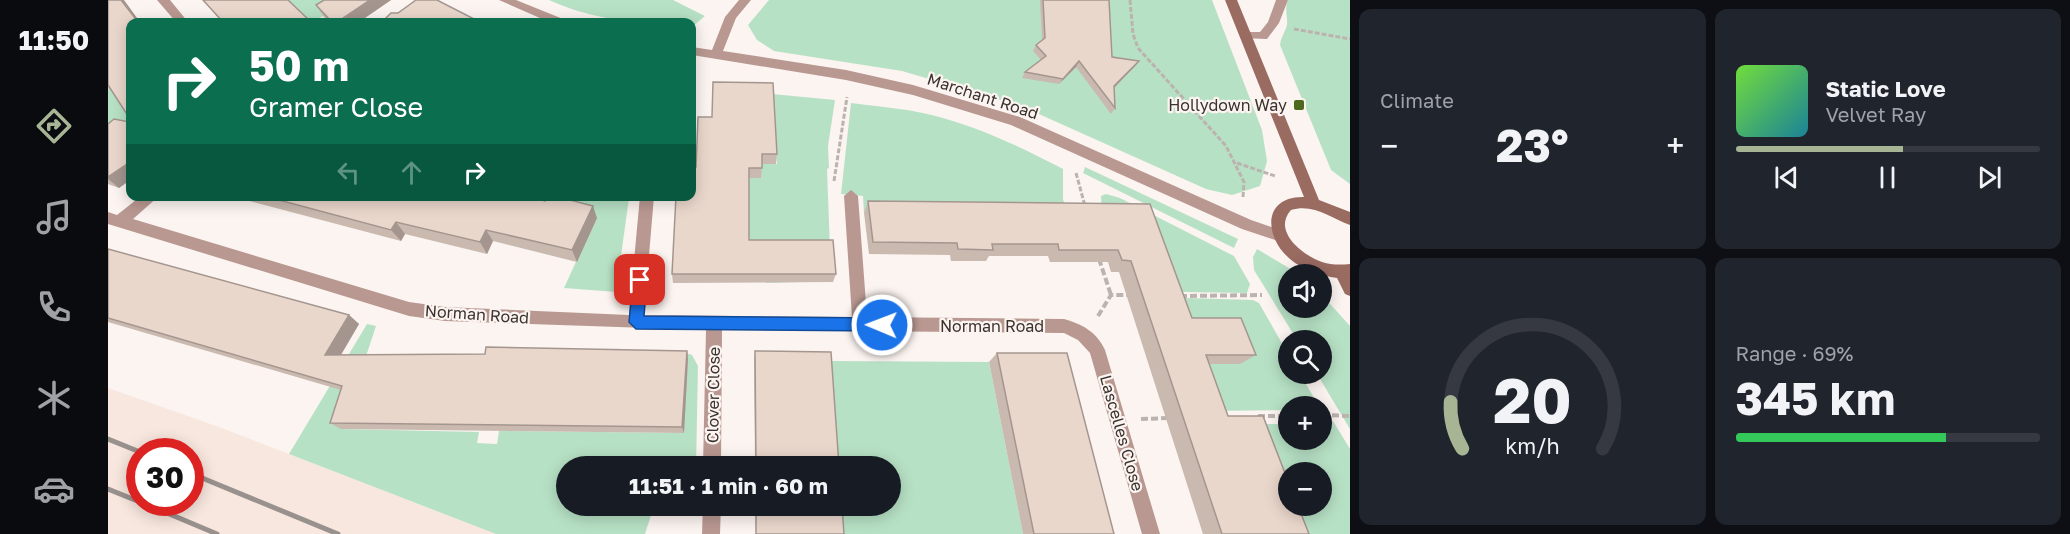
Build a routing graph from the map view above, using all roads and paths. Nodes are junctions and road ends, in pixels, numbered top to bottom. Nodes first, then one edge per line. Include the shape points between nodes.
1 (163, 0) edge
2 (505, 0) edge
3 (745, 0) edge
4 (1130, 0) edge
5 (1231, 0) edge
6 (1282, 0) edge
7 (179, 18) edge
8 (549, 18) edge
9 (1273, 23) junction
10 (1246, 35) junction
11 (1350, 39) edge
12 (696, 52) edge
13 (716, 54) junction
14 (847, 96) dead end
15 (1087, 153) junction
16 (1236, 162) junction
17 (1275, 177) dead end
18 (834, 183) dead end
19 (851, 195) dead end
20 (1243, 200) dead end
21 (144, 201) edge
22 (647, 201) edge
23 (1313, 202) junction
24 (1088, 216) edge
25 (114, 219) edge
26 (1350, 219) edge
27 (1281, 236) junction
28 (1099, 256) edge
29 (1346, 272) edge
30 (1350, 289) edge
31 (1111, 295) junction
32 (1127, 296) dead end
33 (1179, 296) edge
34 (1262, 296) dead end
35 (636, 322) junction
36 (714, 323) junction
37 (860, 325) junction
38 (1086, 334) junction
39 (1332, 415) edge
40 (1255, 416) edge
41 (1278, 416) edge
42 (1350, 416) edge
43 (1176, 418) edge
44 (1120, 419) junction
45 (712, 456) edge
46 (712, 516) edge
47 (711, 534) edge
48 (1151, 534) edge

1 - 7 street
2 - 8 street
3 - 13 street via 731,17
4 - 16 path via 1138,48 1200,115
5 - 10 main road
6 - 9 street
9 - 10 street via 1263,36
9 - 11 path
10 - 23 main road
12 - 13 street, Marchant Road
13 - 15 street, Marchant Road via 913,90 1016,121
14 - 18 path
15 - 24 path via 1075,171
15 - 27 street, Marchant Road via 1247,225
16 - 17 path
16 - 20 path via 1244,183
19 - 37 street
21 - 25 street
22 - 35 street
23 - 26 main road
23 - 27 main road via 1287,206 1278,224
25 - 35 street, Norman Road via 409,309
27 - 29 main road via 1306,262 1324,270
28 - 31 path
29 - 30 main road
31 - 32 path
31 - 38 path
33 - 34 path
35 - 36 street, Norman Road
36 - 37 street, Norman Road
36 - 45 street, Clover Close
37 - 38 street, Norman Road via 1064,326
38 - 44 street, Lascelles Close via 1097,350
39 - 42 path
40 - 41 path
43 - 44 path
44 - 48 street, Lascelles Close
46 - 47 street

